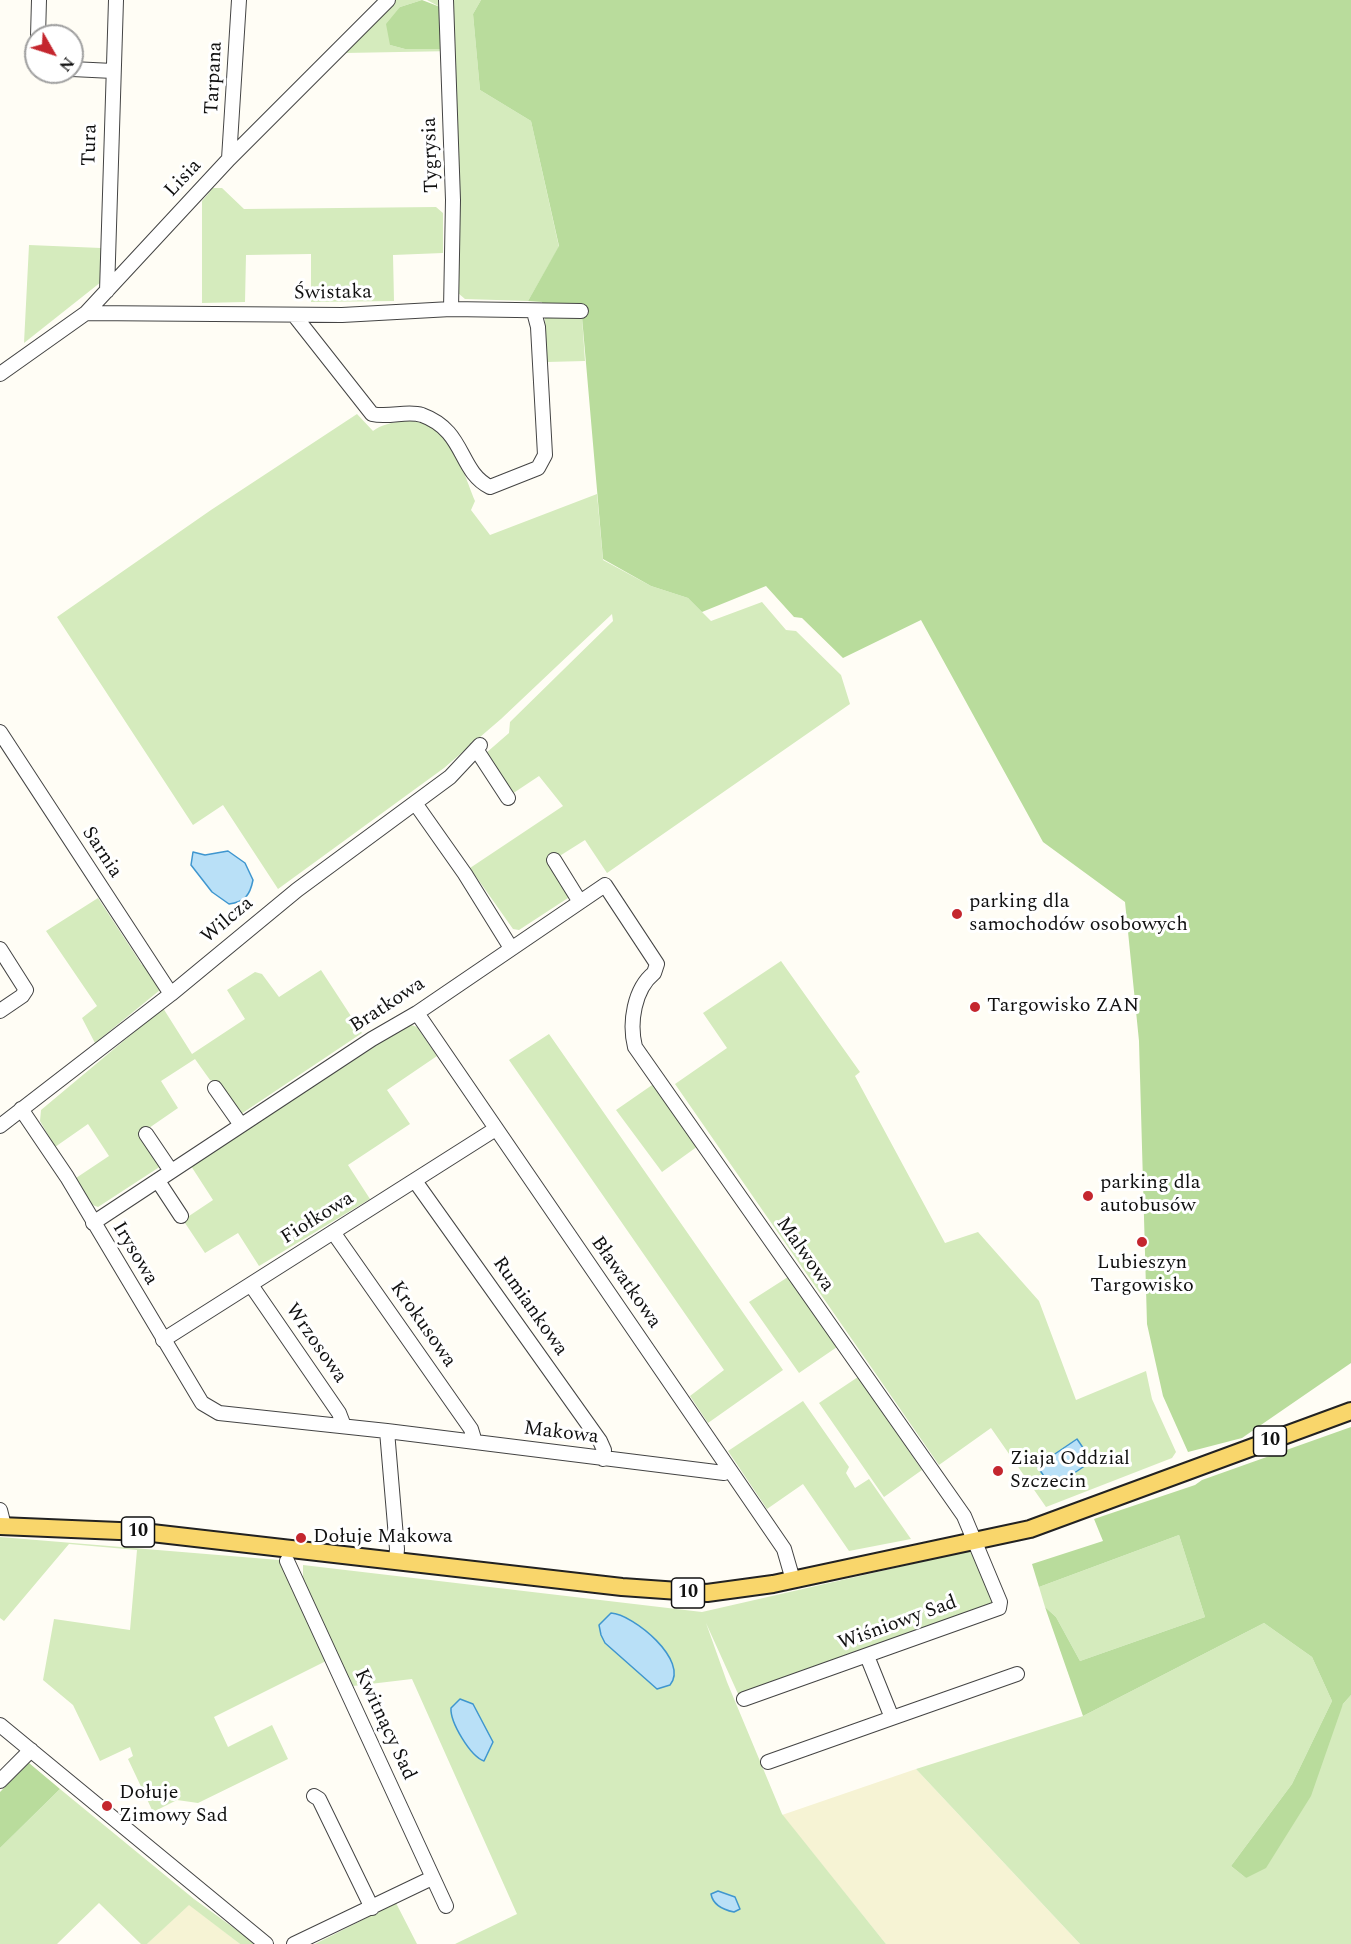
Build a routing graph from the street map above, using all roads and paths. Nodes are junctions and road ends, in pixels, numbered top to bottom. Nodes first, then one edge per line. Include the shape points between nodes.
1 (39, 0) edge
2 (116, 0) edge
3 (239, 0) edge
4 (388, 0) edge
5 (446, 0) edge
6 (38, 24) edge
7 (84, 70) edge
8 (112, 71) junction
9 (229, 159) junction
10 (107, 291) junction
11 (451, 309) junction
12 (581, 311) dead end
13 (534, 312) junction
14 (86, 313) junction
15 (294, 315) junction
16 (0, 374) edge
17 (0, 732) edge
18 (508, 798) dead end
19 (415, 803) junction
20 (554, 860) dead end
21 (580, 902) junction
22 (511, 948) junction
23 (0, 949) edge
24 (644, 981) joint
25 (171, 994) junction
26 (0, 1011) edge
27 (417, 1013) junction
28 (215, 1088) dead end
29 (21, 1109) junction
30 (241, 1125) junction
31 (0, 1126) edge
32 (494, 1130) junction
33 (146, 1134) dead end
34 (171, 1172) junction
35 (158, 1181) junction
36 (415, 1181) junction
37 (182, 1216) dead end
38 (93, 1222) junction
39 (333, 1232) junction
40 (251, 1285) junction
41 (163, 1340) junction
42 (1351, 1411) edge
43 (219, 1413) joint
44 (344, 1426) junction
45 (387, 1431) junction
46 (474, 1442) junction
47 (603, 1459) junction
48 (730, 1471) junction
49 (1, 1521) edge
50 (977, 1542) junction
51 (287, 1561) dead end
52 (396, 1561) junction
53 (793, 1580) junction
54 (867, 1656) junction
55 (1017, 1674) dead end
56 (744, 1699) dead end
57 (892, 1718) junction
58 (0, 1725) edge
59 (31, 1750) junction
60 (768, 1762) dead end
61 (0, 1781) edge
62 (314, 1796) dead end
63 (432, 1878) junction
64 (446, 1906) dead end
65 (372, 1908) junction
66 (266, 1944) edge
67 (294, 1944) edge

1 - 6 street
2 - 8 street, Tura
3 - 9 street, Tarpana
4 - 9 street, Lisia
5 - 11 street, Tygrysia via 453,200
7 - 8 street
8 - 10 street, Tura
9 - 10 street, Lisia
10 - 14 street, Lisia
11 - 13 street, Świstaka
11 - 15 street, Świstaka
12 - 13 street, Świstaka
13 - 15 street via 545,455 538,468 490,487 475,480 459,444 444,428 422,415 372,414
14 - 15 street, Świstaka
14 - 16 street, Lisia
17 - 25 street, Sarnia
18 - 19 street, Wilcza via 478,747 450,777
19 - 22 street
19 - 25 street, Wilcza via 297,890
20 - 21 street
21 - 22 street, Bratkowa
21 - 24 street, Bratkowa via 605,885 657,964 654,974
22 - 27 street, Bratkowa
23 - 26 street via 26,990
24 - 50 street, Malwowa via 631,1020 635,1047 964,1516
25 - 29 street, Wilcza
27 - 30 street, Bratkowa
27 - 32 street, Bławatkowa
28 - 30 street
29 - 31 street, Wilcza
29 - 38 street, Irysowa
30 - 34 street, Bratkowa
32 - 36 street, Fiołkowa
32 - 48 street, Bławatkowa
33 - 34 street
34 - 35 street, Bratkowa
35 - 37 street
35 - 38 street, Bratkowa
36 - 39 street, Fiołkowa
36 - 47 street, Rumiankowa via 600,1441
38 - 41 street, Irysowa
39 - 40 street, Fiołkowa
39 - 46 street, Krokusowa via 471,1429
40 - 41 street, Fiołkowa
40 - 44 street, Wrzosowa
41 - 43 street, Irysowa via 202,1403
42 - 50 main road, 10 via 1085,1511
43 - 44 street, Makowa
44 - 45 street, Makowa
45 - 46 street, Makowa
45 - 52 street
46 - 47 street, Makowa
47 - 48 street, Makowa
48 - 53 street, Bławatkowa via 784,1549
49 - 52 main road, 10 via 134,1531
50 - 53 main road, 10
50 - 54 street, Wiśniowy Sad via 999,1608
51 - 63 street, Kwitnący Sad
52 - 53 main road, 10 via 687,1593 725,1592
54 - 56 street, Wiśniowy Sad
54 - 57 street
55 - 57 street
57 - 60 street
58 - 59 street
59 - 61 street
59 - 66 street
62 - 65 street via 319,1799
63 - 64 street, Kwitnący Sad
63 - 65 street
65 - 67 street

